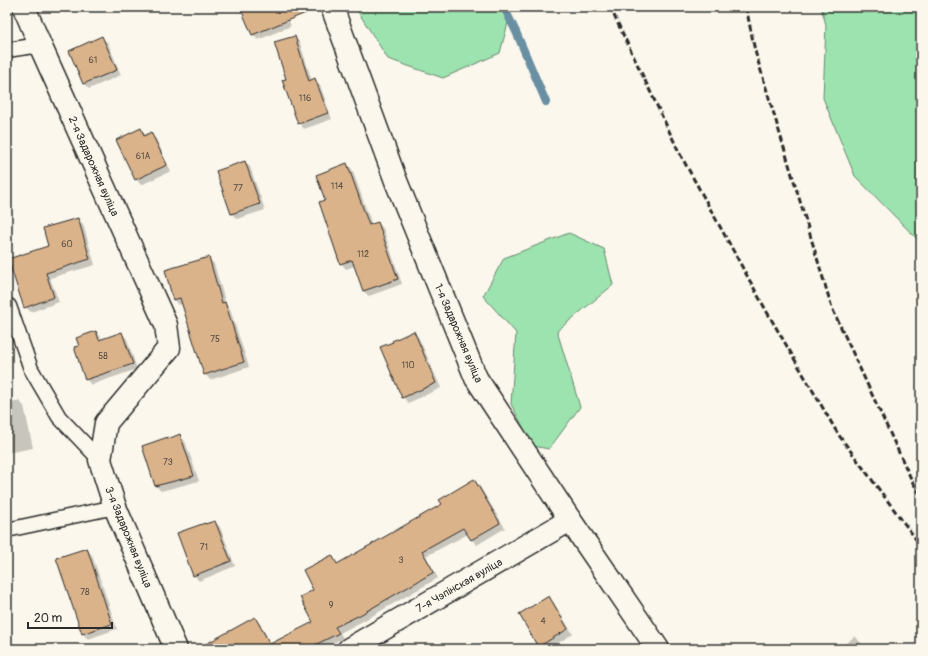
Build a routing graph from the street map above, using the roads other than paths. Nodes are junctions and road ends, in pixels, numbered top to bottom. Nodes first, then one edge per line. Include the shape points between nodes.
1 (24, 7) edge
2 (332, 7) edge
3 (40, 46) junction
4 (7, 50) edge
5 (9, 306) dead end
6 (166, 325) joint
7 (100, 460) junction
8 (114, 507) junction
9 (570, 520) junction
10 (7, 530) edge
11 (176, 649) edge
12 (349, 649) edge
13 (658, 649) edge

1 - 3 street, 2-я Задарожная вуліца
2 - 9 street, 1-я Задарожная вуліца via 396,181 476,378
3 - 4 lane
3 - 6 street, 2-я Задарожная вуліца
5 - 7 lane via 31,369 59,417
6 - 7 street, 3-я Задарожная вуліца via 169,348 106,423
7 - 8 street, 3-я Задарожная вуліца
8 - 10 lane
8 - 11 street, 3-я Задарожная вуліца
9 - 12 street, 7-я Чэпінская вуліца
9 - 13 street, 1-я Задарожная вуліца

